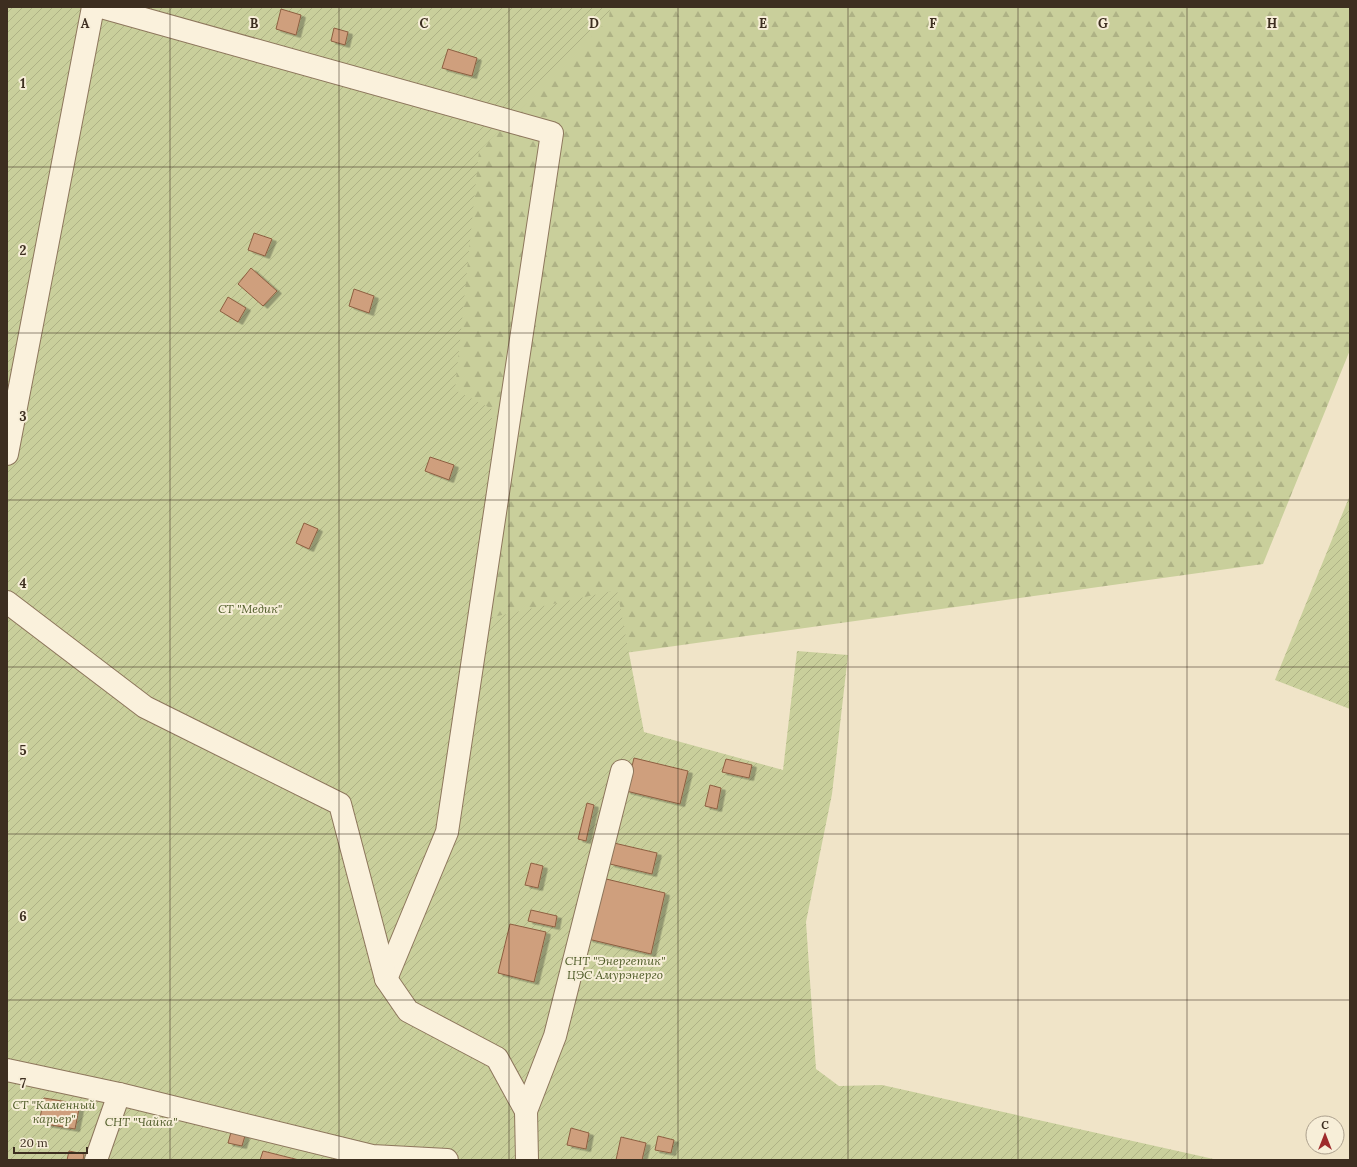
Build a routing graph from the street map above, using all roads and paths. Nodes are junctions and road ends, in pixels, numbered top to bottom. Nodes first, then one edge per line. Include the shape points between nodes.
1 (93, 7) edge
2 (101, 7) edge
3 (7, 454) edge
4 (7, 602) edge
5 (622, 771) dead end
6 (386, 979) junction
7 (7, 1070) edge
8 (119, 1094) junction
9 (526, 1111) junction
10 (337, 1154) edge
11 (96, 1160) edge
12 (446, 1160) edge
13 (527, 1160) edge

1 - 3 street
2 - 6 street via 552,133 447,832
4 - 6 street via 145,706 340,804
5 - 9 street via 555,1036
6 - 9 street via 408,1011 497,1058
7 - 8 street
8 - 10 street
8 - 11 street
9 - 13 street
10 - 12 street

